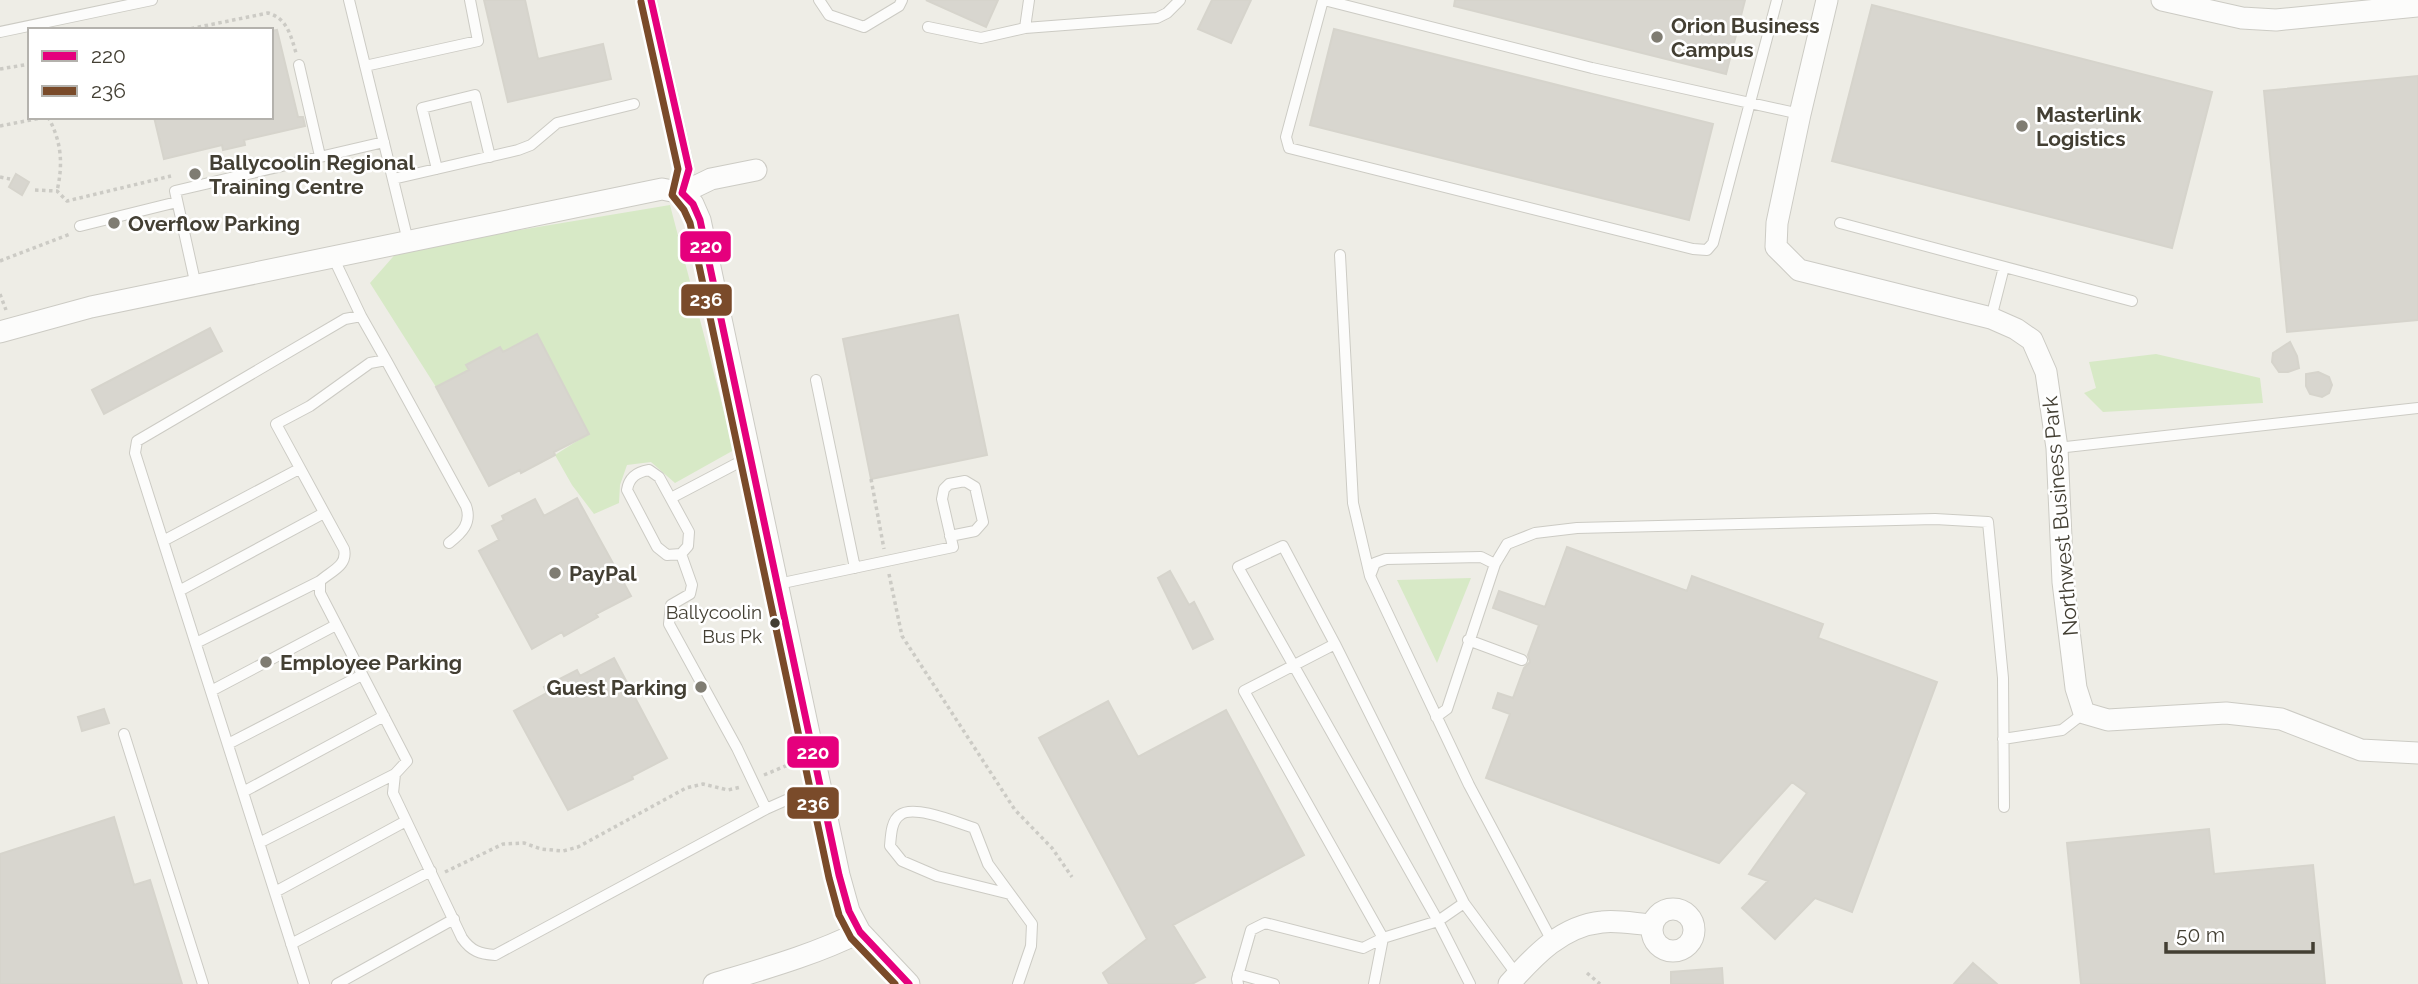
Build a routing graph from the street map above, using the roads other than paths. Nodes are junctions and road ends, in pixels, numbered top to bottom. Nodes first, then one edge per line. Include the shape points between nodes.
1 (152, 0) edge
2 (349, 0) edge
3 (470, 0) edge
4 (651, 0) edge
5 (819, 0) edge
6 (902, 0) edge
7 (1029, 0) edge
8 (1180, 0) edge
9 (1323, 0) edge
10 (1777, 0) edge
11 (1827, 0) edge
12 (2162, 0) edge
13 (2418, 6) edge
14 (928, 27) dead end
15 (1025, 28) junction
16 (0, 32) edge
17 (299, 65) road end
18 (365, 66) junction
19 (634, 104) dead end
20 (1751, 104) junction
21 (1800, 114) junction
22 (384, 142) junction
23 (320, 156) junction
24 (490, 157) junction
25 (437, 169) junction
26 (756, 170) dead end
27 (393, 179) junction
28 (682, 193) junction
29 (176, 196) junction
30 (1840, 223) dead end
31 (80, 226) road end
32 (408, 241) junction
33 (1340, 254) dead end
34 (333, 257) junction
35 (2004, 267) junction
36 (196, 286) junction
37 (2132, 301) dead end
38 (361, 316) junction
39 (1992, 318) junction
40 (0, 332) edge
41 (386, 360) junction
42 (816, 380) dead end
43 (2418, 408) edge
44 (2057, 448) junction
45 (751, 456) junction
46 (299, 469) junction
47 (671, 498) junction
48 (324, 513) junction
49 (950, 536) junction
50 (163, 541) junction
51 (449, 543) dead end
52 (681, 554) junction
53 (1494, 564) junction
54 (855, 568) junction
55 (1370, 576) junction
56 (320, 581) junction
57 (778, 584) junction
58 (179, 591) junction
59 (336, 625) junction
60 (1468, 640) junction
61 (196, 643) junction
62 (1335, 644) junction
63 (1522, 660) dead end
64 (1293, 668) junction
65 (362, 675) junction
66 (211, 691) junction
67 (2084, 713) junction
68 (384, 716) junction
69 (1436, 717) junction
70 (124, 734) dead end
71 (2003, 739) junction
72 (228, 744) junction
73 (2418, 753) edge
74 (395, 774) junction
75 (820, 785) junction
76 (243, 792) junction
77 (2004, 807) dead end
78 (766, 809) junction
79 (406, 821) junction
80 (259, 843) junction
81 (432, 875) junction
82 (275, 892) junction
83 (1010, 894) junction
84 (1464, 903) junction
85 (454, 919) junction
86 (1438, 921) junction
87 (1652, 925) dead end
88 (860, 932) junction
89 (1383, 938) junction
90 (1552, 941) junction
91 (291, 944) junction
92 (1238, 979) edge
93 (1513, 980) edge
94 (203, 984) edge
95 (304, 984) edge
96 (337, 984) edge
97 (714, 984) edge
98 (909, 984) edge
99 (1018, 984) edge
100 (1274, 984) edge
101 (1374, 984) edge
102 (1470, 984) edge

1 - 16 lane
2 - 18 lane
3 - 18 lane via 478,41
4 - 28 lane via 689,169
5 - 6 lane via 829,15 864,27
7 - 15 lane
8 - 15 lane via 1157,18
9 - 20 lane
9 - 20 lane via 1286,137 1289,148 1667,242 1707,250 1713,243
10 - 20 lane
11 - 21 street, Northwest Business Park
12 - 13 street via 2242,18 2276,20
14 - 15 lane via 981,38
17 - 23 lane
18 - 22 lane
19 - 24 lane via 557,123 531,145
20 - 21 lane
21 - 39 street, Northwest Business Park via 1777,223 1776,247 1787,260 1800,270
22 - 23 lane
22 - 27 lane
23 - 29 lane
24 - 25 lane
24 - 25 lane via 475,95 422,108
25 - 27 lane
26 - 28 street via 711,179
27 - 32 lane
28 - 32 street via 662,189
28 - 45 street via 700,220
29 - 31 lane
29 - 36 lane
30 - 35 lane
32 - 34 street
33 - 55 lane via 1353,503
34 - 36 street
34 - 38 lane
35 - 37 lane
35 - 39 lane
36 - 40 street via 91,307
38 - 41 lane
38 - 50 lane via 345,319 136,441 135,453
39 - 44 street, Northwest Business Park via 2032,340 2046,372
41 - 46 lane via 370,363 276,424
41 - 51 lane via 466,506 467,524
42 - 54 lane
43 - 44 lane
44 - 67 street, Northwest Business Park via 2063,582 2076,688
45 - 47 lane
45 - 57 street
46 - 48 lane
46 - 50 lane
47 - 52 lane via 689,532 688,546
47 - 52 lane via 659,477 649,470 629,481 627,490 657,547 667,555
48 - 56 lane via 346,558
48 - 58 lane
49 - 49 lane via 942,494 949,484 965,481 975,487 983,522 975,531
49 - 54 lane via 953,547
50 - 58 lane
52 - 78 lane via 692,585 690,594 671,605 669,624
53 - 55 lane via 1480,557 1386,559 1375,563
53 - 60 lane
53 - 71 lane via 1507,544 1535,533 1577,528 1935,519 1988,522 2003,678
54 - 57 lane
55 - 69 lane
56 - 59 lane via 320,593
56 - 61 lane
57 - 75 street
58 - 61 lane
59 - 65 lane
59 - 66 lane
60 - 63 lane
60 - 69 lane via 1447,709
61 - 66 lane
62 - 64 lane
62 - 64 lane via 1283,546 1238,567
62 - 84 lane
64 - 86 lane
64 - 89 lane via 1244,691
65 - 68 lane
65 - 72 lane
66 - 72 lane
67 - 71 lane via 2062,730
67 - 73 street via 2108,720 2226,713 2281,719 2361,750
68 - 74 lane via 407,761
68 - 76 lane
69 - 90 lane
70 - 94 lane
71 - 77 lane
72 - 76 lane
74 - 79 lane via 393,793
74 - 80 lane
75 - 78 lane
75 - 88 street via 842,887
76 - 80 lane
78 - 85 lane via 495,955 468,947
79 - 81 lane
79 - 82 lane
80 - 82 lane
81 - 85 lane
81 - 91 lane
82 - 91 lane
83 - 83 lane via 988,864 974,828 914,810 900,814 890,846 902,861 937,876
83 - 99 lane via 1032,924 1031,946
84 - 86 lane
84 - 93 lane
85 - 96 lane
86 - 89 lane
86 - 102 lane
87 - 90 street via 1603,922 1570,929
88 - 97 street
88 - 98 street
89 - 92 lane via 1363,948 1265,923 1251,930
89 - 101 lane
90 - 93 street
91 - 95 lane
92 - 100 lane

